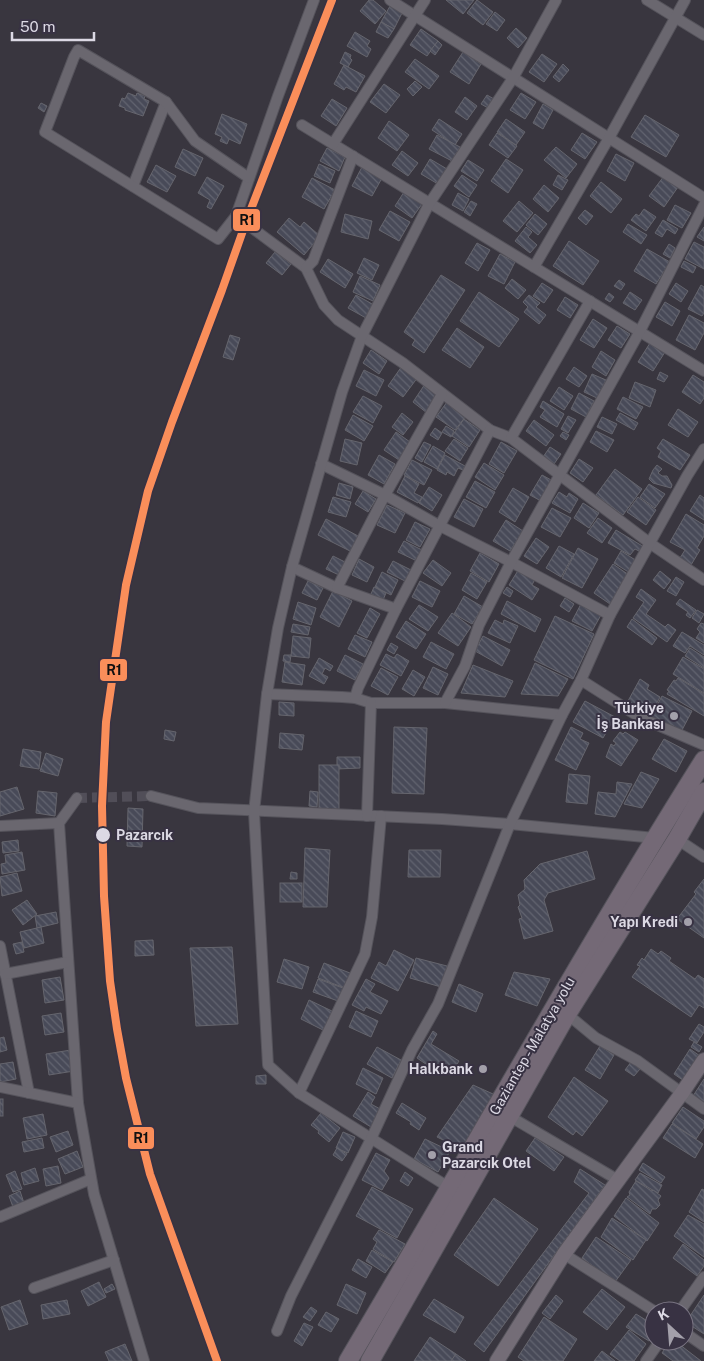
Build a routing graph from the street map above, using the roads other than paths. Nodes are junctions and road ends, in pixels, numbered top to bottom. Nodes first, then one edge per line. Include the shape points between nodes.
1 (314, 0) edge
2 (390, 0) edge
3 (425, 0) edge
4 (556, 0) edge
5 (647, 0) edge
6 (685, 0) edge
7 (416, 16) junction
8 (676, 17) junction
9 (704, 35) edge
10 (513, 78) junction
11 (166, 102) junction
12 (302, 125) dead end
13 (609, 138) junction
14 (333, 144) junction
15 (352, 156) junction
16 (249, 178) junction
17 (133, 186) junction
18 (704, 198) edge
19 (430, 204) junction
20 (704, 205) edge
21 (236, 216) junction
22 (534, 267) junction
23 (306, 268) junction
24 (590, 301) junction
25 (640, 331) junction
26 (362, 336) junction
27 (704, 371) edge
28 (442, 394) junction
29 (490, 430) junction
30 (511, 438) junction
31 (704, 449) edge
32 (322, 464) junction
33 (560, 476) junction
34 (385, 494) junction
35 (440, 526) junction
36 (651, 544) junction
37 (511, 562) junction
38 (292, 567) junction
39 (704, 580) edge
40 (338, 588) junction
41 (396, 609) junction
42 (610, 615) junction
43 (581, 680) junction
44 (267, 694) junction
45 (355, 698) junction
46 (371, 703) junction
47 (446, 703) junction
48 (562, 715) junction
49 (704, 745) edge
50 (704, 760) edge
51 (704, 792) edge
52 (151, 796) tunnel mouth
53 (77, 798) dead end
54 (254, 812) junction
55 (367, 816) junction
56 (381, 816) junction
57 (59, 823) junction
58 (510, 824) junction
59 (0, 826) edge
60 (655, 838) junction
61 (677, 839) junction
62 (704, 857) edge
63 (0, 946) edge
64 (68, 962) junction
65 (5, 974) junction
66 (567, 1014) junction
67 (704, 1060) edge
68 (0, 1087) edge
69 (29, 1093) junction
70 (300, 1093) junction
71 (682, 1093) junction
72 (78, 1103) junction
73 (704, 1109) edge
74 (509, 1116) junction
75 (371, 1139) junction
76 (91, 1180) junction
77 (618, 1180) junction
78 (450, 1188) junction
79 (0, 1217) edge
80 (564, 1254) junction
81 (114, 1260) junction
82 (704, 1277) edge
83 (34, 1288) dead end
84 (687, 1301) edge
85 (644, 1305) edge
86 (277, 1331) dead end
87 (375, 1359) edge
88 (144, 1361) edge
89 (348, 1361) edge
90 (497, 1361) edge

1 - 16 street
2 - 7 street
3 - 7 street
4 - 10 street
5 - 8 street
6 - 8 street
7 - 10 street
7 - 14 street
8 - 9 street
8 - 13 street
10 - 13 street
10 - 19 street
11 - 16 street via 195,141
11 - 17 street
11 - 17 street via 78,50 74,57 45,132
12 - 14 street
13 - 18 street
13 - 22 street
14 - 15 street
15 - 19 street
15 - 23 street via 312,261
16 - 21 street
17 - 21 street via 218,239
19 - 22 street
19 - 26 street
20 - 25 street
21 - 23 street
22 - 24 street
23 - 26 street via 324,305 338,320
24 - 25 street
24 - 30 street
25 - 27 street
25 - 33 street
26 - 28 street
26 - 32 street
28 - 29 street
28 - 34 street
29 - 30 street
29 - 35 street
30 - 33 street
31 - 36 street
32 - 34 street
32 - 38 street
33 - 36 street
33 - 37 street
34 - 35 street
34 - 40 street
35 - 37 street
35 - 41 street
36 - 39 street
36 - 42 street
37 - 42 street
37 - 47 street via 479,625 465,666
38 - 40 street
38 - 44 street
40 - 41 street
41 - 45 street
42 - 43 street
43 - 48 street
43 - 49 street via 641,718
44 - 45 street
44 - 54 street
45 - 46 street
46 - 47 street
46 - 55 street
47 - 48 street
48 - 58 street
50 - 60 highway, Gaziantep - Malatya yolu
51 - 61 highway, Gaziantep - Malatya yolu
52 - 54 street via 198,808
53 - 57 street
54 - 55 street
54 - 70 street via 268,1065
55 - 56 street
56 - 58 street
56 - 70 street via 372,917 365,954
57 - 59 street
57 - 64 street
58 - 60 street
58 - 75 street via 438,1004 412,1050
60 - 78 highway, Gaziantep - Malatya yolu
61 - 62 street
61 - 66 highway, Gaziantep - Malatya yolu
63 - 65 street
64 - 65 street
64 - 72 street
65 - 69 street
66 - 71 street via 596,1038 638,1061
66 - 74 highway, Gaziantep - Malatya yolu
67 - 71 street
68 - 69 street
69 - 72 street
70 - 75 street
71 - 73 street
71 - 77 street
72 - 76 street
74 - 77 street
74 - 87 highway, Gaziantep - Malatya yolu
75 - 78 street
75 - 86 street via 290,1296
76 - 79 street
76 - 81 street
77 - 80 street
78 - 89 highway, Gaziantep - Malatya yolu
80 - 85 street
80 - 90 street
81 - 83 street
81 - 88 street
82 - 84 street

